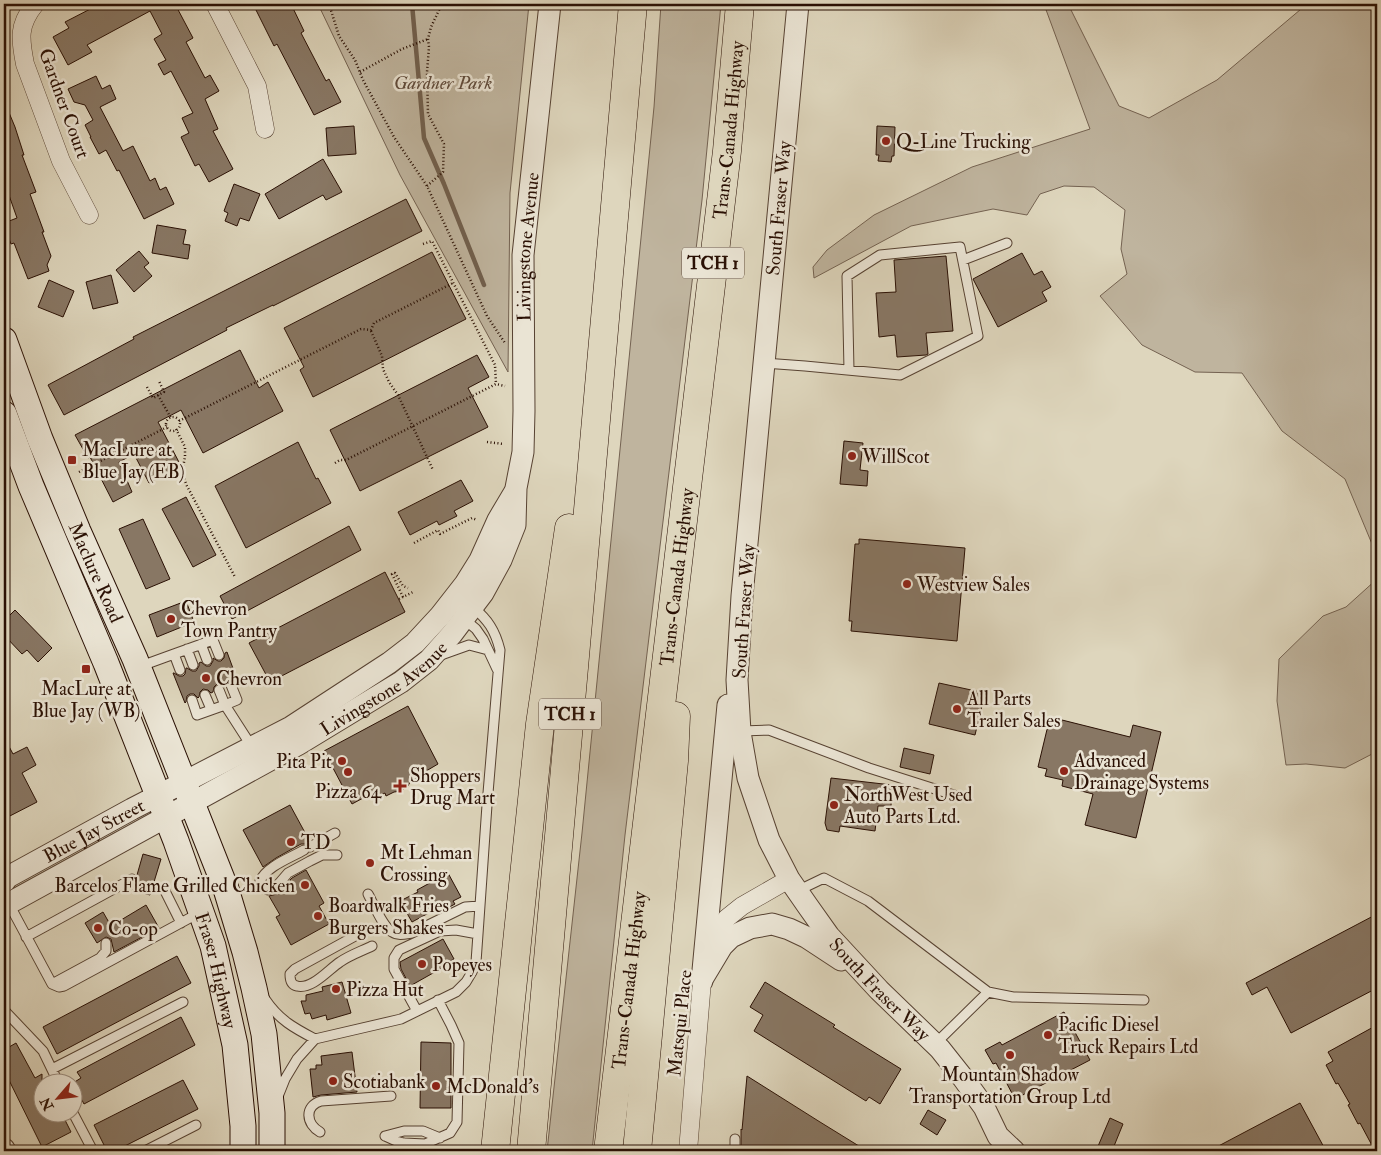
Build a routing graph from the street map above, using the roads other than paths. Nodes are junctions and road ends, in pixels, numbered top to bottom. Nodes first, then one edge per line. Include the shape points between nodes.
1 (35, 4) edge
2 (216, 4) edge
3 (550, 4) edge
4 (633, 4) edge
5 (740, 4) edge
6 (798, 4) edge
7 (265, 129) dead end
8 (89, 215) dead end
9 (1007, 243) dead end
10 (963, 260) junction
11 (608, 277) junction
12 (4, 340) edge
13 (764, 363) junction
14 (849, 370) junction
15 (4, 414) edge
16 (516, 488) junction
17 (682, 522) junction
18 (742, 596) junction
19 (452, 601) junction
20 (468, 613) junction
21 (202, 644) junction
22 (188, 649) junction
23 (488, 650) junction
24 (174, 654) junction
25 (219, 655) dead end
26 (207, 660) dead end
27 (429, 660) junction
28 (194, 665) dead end
29 (138, 667) junction
30 (180, 670) dead end
31 (498, 672) junction
32 (231, 685) dead end
33 (219, 690) dead end
34 (205, 695) dead end
35 (192, 700) dead end
36 (225, 705) junction
37 (211, 709) junction
38 (740, 732) junction
39 (252, 748) junction
40 (960, 797) dead end
41 (175, 802) junction
42 (335, 833) dead end
43 (337, 855) dead end
44 (132, 879) dead end
45 (4, 882) edge
46 (793, 885) junction
47 (165, 891) dead end
48 (368, 894) dead end
49 (6, 905) edge
50 (480, 906) junction
51 (191, 917) junction
52 (366, 930) dead end
53 (478, 934) junction
54 (26, 937) junction
55 (106, 943) dead end
56 (372, 946) dead end
57 (251, 977) junction
58 (702, 981) junction
59 (52, 984) junction
60 (879, 990) junction
61 (988, 992) junction
62 (438, 1000) junction
63 (1144, 1000) dead end
64 (183, 1002) dead end
65 (4, 1010) edge
66 (417, 1011) junction
67 (315, 1039) junction
68 (935, 1045) junction
69 (52, 1069) junction
70 (53, 1072) edge
71 (391, 1096) dead end
72 (271, 1102) junction
73 (77, 1122) edge
74 (196, 1125) dead end
75 (320, 1132) dead end
76 (384, 1136) dead end
77 (735, 1139) dead end
78 (999, 1143) edge
79 (91, 1150) edge
80 (145, 1151) edge
81 (243, 1151) edge
82 (272, 1151) edge
83 (494, 1151) edge
84 (531, 1151) edge
85 (608, 1151) edge
86 (636, 1151) edge
87 (688, 1151) edge
88 (735, 1151) edge
89 (1014, 1151) edge

1 - 8 street, Gardner Court via 26,15 21,33 25,64 61,161
2 - 7 street via 257,86
3 - 16 street, Livingstone Avenue via 523,255 523,452
4 - 11 highway, TCH 1
5 - 17 highway, Trans-Canada Highway / TCH 1
6 - 13 street, South Fraser Way
9 - 10 lane
10 - 14 lane via 978,336 900,375
10 - 14 lane via 960,247 880,255 847,276
11 - 83 highway via 540,724
11 - 84 highway, TCH 1
12 - 29 main road, Maclure Road via 40,439
13 - 14 lane
13 - 18 street, South Fraser Way
15 - 41 main road, Maclure Road via 106,663
16 - 19 street, Livingstone Avenue via 480,560
16 - 20 street, Livingstone Avenue via 515,525 501,560
17 - 85 highway, Trans-Canada Highway / TCH 1
17 - 86 highway via 674,761
18 - 38 street, South Fraser Way via 737,680
18 - 58 street via 732,664
19 - 20 street
19 - 39 street, Livingstone Avenue via 415,643 389,663 291,727
20 - 23 lane
20 - 27 street, Livingstone Avenue
20 - 31 lane via 486,619 497,636 500,650
21 - 22 lane
21 - 25 lane via 213,640
21 - 26 lane
22 - 24 lane
22 - 28 lane
23 - 27 lane via 469,645
23 - 31 lane
24 - 29 lane
24 - 30 lane
27 - 41 street, Livingstone Avenue via 401,682 299,744
29 - 41 main road, Maclure Road
31 - 50 lane
32 - 36 lane via 237,700
33 - 36 lane
34 - 37 lane
35 - 37 lane via 197,715
36 - 37 lane
36 - 39 lane
38 - 40 lane via 769,730 869,768
38 - 46 street, South Fraser Way via 748,778 761,820 768,840
39 - 41 street, Livingstone Avenue
41 - 45 street, Blue Jay Street
41 - 49 street, Blue Jay Street
41 - 51 main road, Fraser Highway
41 - 57 main road, Fraser Highway via 226,889
41 - 72 main road via 215,904
42 - 43 lane via 274,867 260,882 268,890 275,888 288,873 322,855
44 - 54 lane
46 - 58 street, Matsqui Place via 742,906 727,918 715,934
46 - 60 street, South Fraser Way via 829,936
46 - 61 lane via 824,878 859,896
47 - 51 lane
48 - 50 lane via 386,926 392,933 402,935 465,907
49 - 54 lane
50 - 53 lane
51 - 59 lane via 64,986
51 - 81 main road, Fraser Highway via 213,946 235,1045
52 - 56 lane via 295,969 290,980 297,986 308,986 340,962
53 - 62 lane via 476,962 466,982 456,992
53 - 66 lane via 440,931 399,950 394,958 394,969
54 - 59 lane
55 - 59 lane via 106,951 100,958
57 - 67 lane via 274,1012 292,1028
57 - 72 main road, Fraser Highway via 264,1034
58 - 60 street via 722,946 731,937 750,928 772,924 789,929 824,948
58 - 87 street, Matsqui Place
60 - 68 street, South Fraser Way
61 - 63 lane via 1012,997
61 - 68 lane
62 - 66 lane
62 - 76 lane via 459,1043 457,1122 450,1133 425,1144 404,1143
64 - 69 lane
65 - 69 lane via 43,1051
66 - 67 lane via 391,1022
67 - 72 lane via 296,1059
68 - 78 street, South Fraser Way via 984,1107
69 - 70 lane
71 - 75 lane via 321,1101 311,1105 310,1123
72 - 82 main road, Fraser Highway
73 - 79 lane
74 - 80 lane
77 - 88 lane
78 - 89 street, South Fraser Way

